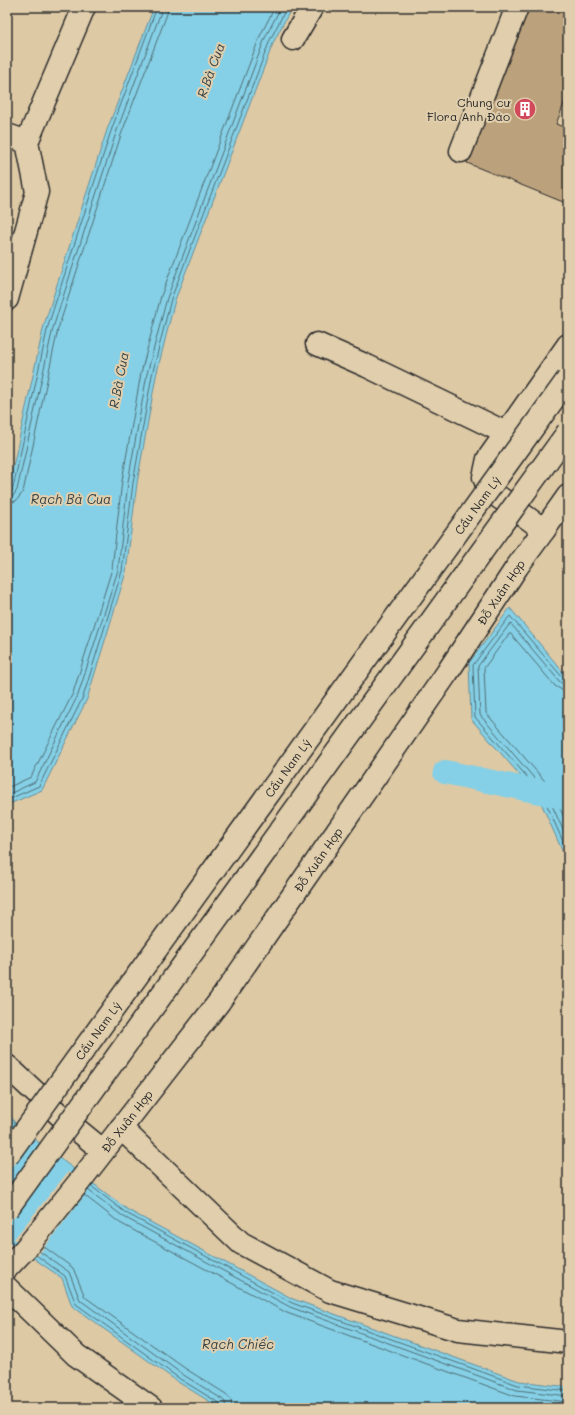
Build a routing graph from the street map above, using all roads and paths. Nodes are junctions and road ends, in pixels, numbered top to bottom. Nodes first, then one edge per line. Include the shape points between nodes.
1 (84, 7) edge
2 (312, 7) edge
3 (517, 7) edge
4 (293, 39) dead end
5 (17, 138) edge
6 (461, 151) dead end
7 (7, 298) edge
8 (317, 344) dead end
9 (568, 345) edge
10 (568, 379) edge
11 (568, 432) edge
12 (506, 433) junction
13 (568, 496) edge
14 (544, 530) junction
15 (7, 1066) edge
16 (121, 1128) junction
17 (102, 1150) junction
18 (7, 1156) edge
19 (7, 1209) edge
20 (7, 1268) edge
21 (7, 1288) edge
22 (568, 1342) edge
23 (150, 1408) edge

1 - 5 street
2 - 4 street
3 - 6 street
5 - 7 street via 37,192
8 - 12 street
9 - 12 street
10 - 18 street, Cầu Nam Lý, bridge
11 - 19 street, bridge
12 - 14 street via 488,459 484,477 490,490
13 - 14 street, Đỗ Xuân Hợp
14 - 16 street, Đỗ Xuân Hợp via 219,1002
15 - 17 street
16 - 17 street, Đỗ Xuân Hợp
16 - 22 street via 241,1243 330,1291 458,1330
17 - 20 street, Đỗ Xuân Hợp via 26,1248
21 - 23 street via 76,1355

